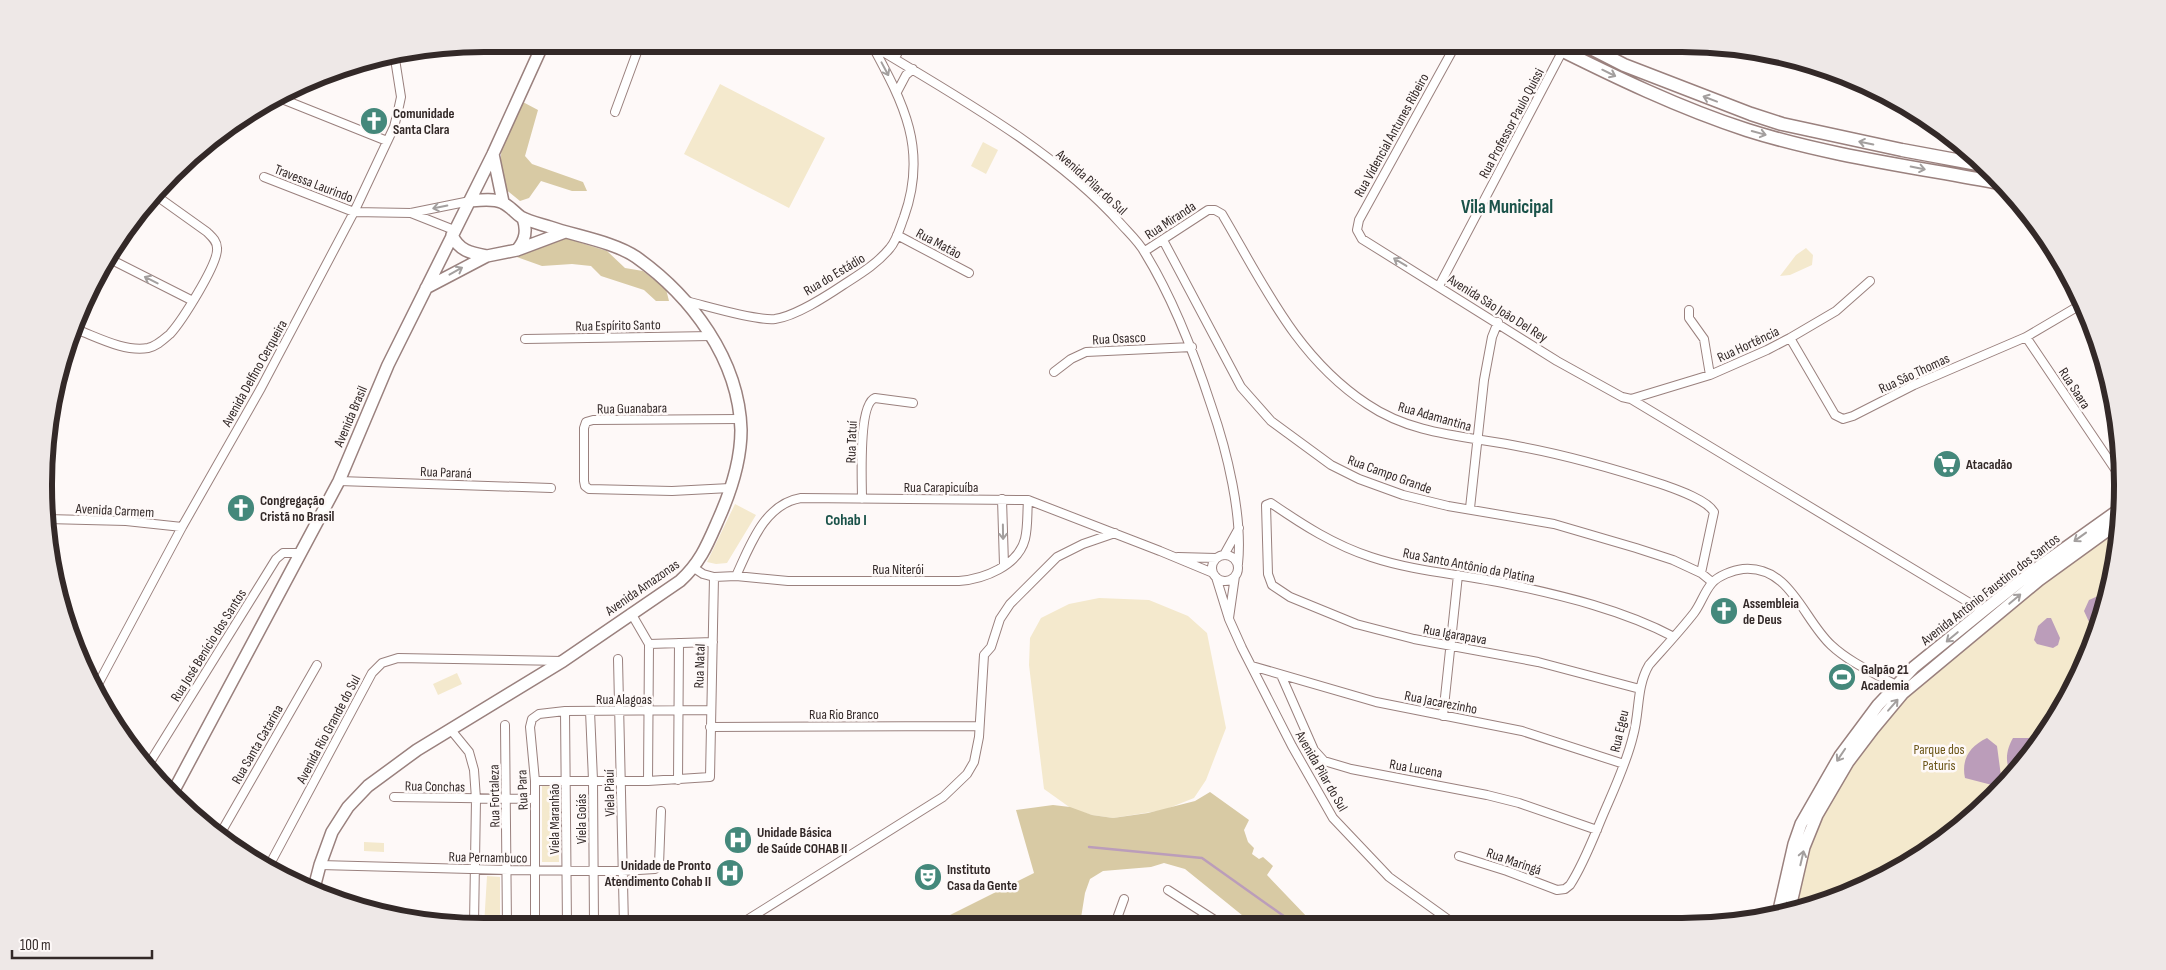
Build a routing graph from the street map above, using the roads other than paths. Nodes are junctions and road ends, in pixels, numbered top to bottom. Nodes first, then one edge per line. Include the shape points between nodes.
1 (538, 52) edge
2 (637, 52) edge
3 (875, 52) edge
4 (885, 52) edge
5 (898, 52) edge
6 (1452, 52) edge
7 (1561, 52) edge
8 (1566, 52) edge
9 (1598, 52) edge
10 (895, 58) junction
11 (396, 62) edge
12 (913, 69) junction
13 (897, 92) junction
14 (287, 101) edge
15 (615, 112) dead end
16 (387, 141) junction
17 (493, 154) junction
18 (1969, 162) edge
19 (264, 177) dead end
20 (1989, 181) edge
21 (161, 199) edge
22 (470, 201) junction
23 (503, 202) junction
24 (1208, 210) joint
25 (354, 212) junction
26 (411, 213) junction
27 (523, 218) junction
28 (453, 232) junction
29 (565, 232) junction
30 (897, 235) junction
31 (1362, 239) joint
32 (1164, 240) junction
33 (517, 250) junction
34 (1144, 251) junction
35 (487, 256) junction
36 (115, 261) edge
37 (969, 273) dead end
38 (1870, 281) dead end
39 (1439, 286) junction
40 (426, 288) junction
41 (193, 301) junction
42 (686, 301) junction
43 (2076, 308) edge
44 (1689, 310) dead end
45 (1498, 322) junction
46 (81, 331) edge
47 (712, 336) junction
48 (2026, 337) junction
49 (1790, 338) junction
50 (525, 339) dead end
51 (1192, 347) junction
52 (1054, 372) dead end
53 (1710, 376) junction
54 (1622, 397) joint
55 (1631, 399) junction
56 (913, 403) dead end
57 (740, 419) junction
58 (1477, 441) junction
59 (2113, 467) edge
60 (339, 481) junction
61 (551, 488) dead end
62 (730, 488) junction
63 (862, 499) junction
64 (1002, 499) junction
65 (1028, 500) junction
66 (1470, 508) junction
67 (2113, 514) edge
68 (54, 519) edge
69 (182, 527) junction
70 (2111, 527) edge
71 (1239, 528) junction
72 (1115, 533) junction
73 (301, 552) junction
74 (1220, 556) junction
75 (1176, 557) junction
76 (1238, 564) junction
77 (1004, 565) junction
78 (694, 568) junction
79 (1701, 573) junction
80 (1214, 575) junction
81 (1458, 575) junction
82 (736, 576) junction
83 (1235, 576) junction
84 (714, 577) junction
85 (1712, 582) junction
86 (1272, 585) joint
87 (1983, 611) junction
88 (631, 613) junction
89 (1229, 620) junction
90 (1674, 637) junction
91 (712, 642) junction
92 (679, 643) junction
93 (649, 644) junction
94 (1450, 646) junction
95 (618, 659) dead end
96 (563, 661) junction
97 (317, 665) dead end
98 (1252, 666) junction
99 (1282, 675) junction
100 (100, 681) edge
101 (1896, 685) junction
102 (1640, 690) junction
103 (678, 710) junction
104 (711, 710) junction
105 (565, 711) junction
106 (590, 711) junction
107 (647, 711) junction
108 (620, 712) junction
109 (539, 714) joint
110 (1443, 716) junction
111 (505, 725) dead end
112 (978, 726) junction
113 (710, 727) junction
114 (451, 730) junction
115 (152, 760) edge
116 (1624, 764) junction
117 (566, 780) junction
118 (593, 780) junction
119 (678, 780) junction
120 (535, 781) junction
121 (621, 781) junction
122 (648, 781) junction
123 (176, 787) edge
124 (394, 797) dead end
125 (506, 798) junction
126 (476, 799) junction
127 (535, 799) junction
128 (661, 811) dead end
129 (223, 829) edge
130 (1597, 830) junction
131 (1459, 856) dead end
132 (271, 861) edge
133 (320, 864) junction
134 (474, 869) junction
135 (566, 869) junction
136 (508, 870) junction
137 (534, 870) junction
138 (593, 870) junction
139 (622, 871) junction
140 (315, 883) edge
141 (1168, 890) dead end
142 (1561, 891) joint
143 (1124, 899) dead end
144 (1793, 903) edge
145 (1780, 906) edge
146 (474, 918) edge
147 (507, 918) edge
148 (535, 918) edge
149 (567, 918) edge
150 (594, 918) edge
151 (624, 918) edge
152 (751, 918) edge
153 (1117, 918) edge
154 (1212, 918) edge
155 (1446, 918) edge

1 - 17 main road, Avenida Brasil
2 - 15 street
3 -> 13 street, Rua do Estádio
4 - 10 street, Avenida Pilar do Sul
5 - 10 street
6 - 31 street, Rua Videncial Antunes Ribeiro via 1359,220 1356,230
7 - 39 street, Rua Professor Paulo Quissi
8 -> 20 main road via 1663,98 1747,130 1809,147
18 -> 9 main road via 1782,124 1624,66
10 - 12 street, Avenida Pilar do Sul
11 - 16 street, Avenida Delfino Cerqueira via 401,97
12 - 13 street
12 - 34 street, Avenida Pilar do Sul via 1062,169 1106,208
13 - 30 street, Rua do Estádio via 910,128 914,161 912,188
14 - 16 street
16 - 25 street, Avenida Delfino Cerqueira
17 - 22 main road, Avenida Brasil
17 - 23 main road
19 - 25 street, Travessa Laurindo
21 - 41 street via 208,232 217,248 216,258
22 - 23 main road
22 -> 26 street
22 - 28 main road, Avenida Brasil
23 - 27 main road, Avenida Amazonas
24 - 32 street, Rua Miranda
24 - 58 street, Rua Adamantina via 1222,214 1299,342 1340,386 1392,418
25 - 26 street
25 - 69 street, Avenida Delfino Cerqueira via 261,388
26 - 28 street
27 - 29 main road, Avenida Amazonas
27 - 33 main road via 526,232
28 - 35 main road via 456,244 461,248
28 - 40 main road, Avenida Brasil
29 - 33 main road
29 - 42 main road, Avenida Amazonas via 634,256
30 - 37 street, Rua Matão
30 - 42 street, Rua do Estádio via 892,247 876,264 827,295 782,317 765,318
39 -> 31 street, Avenida São João Del Rey
32 - 34 street, Rua Miranda
32 - 66 street, Rua Campo Grande via 1241,386 1271,420 1331,464 1359,479 1433,503
33 - 35 main road
34 - 51 street, Avenida Pilar do Sul
40 -> 35 main road
41 -> 36 street
38 - 49 street, Rua Hortência via 1836,310
39 - 45 street, Avenida São João Del Rey
40 - 60 main road, Avenida Brasil via 388,365
41 - 46 street via 171,333 149,348 123,346
42 - 47 main road, Avenida Amazonas
43 - 48 street, Rua São Thomas
44 - 53 street via 1689,318 1704,340
45 - 54 street, Avenida São João Del Rey
45 - 58 street via 1488,354
47 - 50 street, Rua Espírito Santo
47 - 57 main road, Avenida Amazonas via 732,385
48 - 49 street, Rua São Thomas via 1914,384 1843,419 1835,415
48 - 59 street, Rua Saara
49 - 53 street, Rua Hortência
51 - 52 street, Rua Osasco via 1086,352
51 - 71 street, Avenida Pilar do Sul via 1224,449
53 - 55 street, Rua Hortência
54 - 55 street, Rua Hortência
55 - 87 street
56 - 63 street, Rua Tatuí via 875,398 868,404 864,419
57 - 62 main road, Avenida Amazonas via 739,453
57 - 62 street, Rua Guanabara via 593,420 586,422 584,428 584,481 589,489 672,491
58 - 66 street
58 - 79 street, Rua Adamantina via 1548,452 1614,468 1705,503 1714,512
60 - 61 street, Rua Paraná
60 - 73 main road, Avenida Brasil
62 - 78 main road, Avenida Amazonas
63 - 64 street, Rua Carapicuíba
63 - 82 street, Rua Carapicuíba via 801,498 785,502 754,538
64 - 65 street, Rua Carapicuíba
64 -> 77 street
65 - 72 street, Rua Carapicuíba
65 - 77 street, Rua Niterói via 1024,540 1017,553
66 - 79 street, Rua Campo Grande via 1554,524 1673,560
67 -> 87 main road, Avenida Antônio Faustino dos Santos
68 - 69 street, Avenida Carmem via 126,521
69 - 100 street, Avenida Delfino Cerqueira
144 -> 70 main road, Avenida Antônio Faustino dos Santos via 1810,828 1848,762 1886,712 1909,687 1990,619
71 - 74 street, Avenida Pilar do Sul
71 - 76 street, Avenida Pilar do Sul
72 - 75 street, Rua Carapicuíba
72 - 112 street via 1083,544 1057,558 1010,604 1000,619 991,647 984,655
73 - 115 street, Rua José Benício dos Santos via 283,552 276,559
73 - 123 main road, Avenida Brasil
74 - 75 street, Rua Carapicuíba
74 - 76 street via 1232,557
74 - 80 street, Avenida Pilar do Sul via 1212,565
75 - 80 street, Rua Carapicuíba
76 - 83 street, Avenida Pilar do Sul
77 - 82 street, Rua Niterói via 985,576 959,581 788,581
78 - 84 street
78 - 88 main road, Avenida Amazonas via 680,582
79 - 85 street, Rua Campo Grande
80 - 83 street via 1223,580
80 - 89 street, Avenida Pilar do Sul
81 - 86 street, Rua Santo Antônio da Platina via 1415,569 1370,557 1321,536 1267,503 1267,567
81 - 90 street, Rua Santo Antônio da Platina via 1592,605
81 - 94 street
82 - 84 street, Rua Niterói
83 - 89 street, Avenida Pilar do Sul
84 - 91 street, Rua Natal
85 - 90 street, Rua Egeu via 1696,612
85 - 101 street via 1736,570 1768,572 1799,601 1828,643 1842,655
86 - 94 street, Rua Igarapava via 1308,606 1356,624
87 -> 101 main road, Avenida Antônio Faustino dos Santos
88 - 93 street
88 - 96 main road, Avenida Amazonas
89 - 98 street, Avenida Pilar do Sul
90 - 102 street, Rua Egeu via 1649,665
91 - 92 street
91 - 104 street, Rua Natal
92 - 93 street
92 - 103 street
93 - 107 street
94 - 102 street, Rua Igarapava via 1538,662
94 - 110 street
95 - 108 street, Viela Piauí
96 - 114 main road, Avenida Amazonas
96 - 132 street, Avenida Rio Grande do Sul via 398,658 382,663 372,673
97 - 129 street, Rua Santa Catarina
98 - 99 street, Rua Jacarezinho
98 - 155 street, Avenida Pilar do Sul via 1333,818 1389,877
99 - 110 street, Rua Jacarezinho via 1376,702
99 - 130 street, Rua Lucena via 1316,754 1324,761 1519,803
101 -> 145 main road, Avenida Antônio Faustino dos Santos via 1840,756 1801,824
102 - 116 street, Rua Egeu via 1634,736
103 - 104 street, Rua Alagoas
103 - 107 street, Rua Alagoas
103 - 119 street
104 - 113 street, Rua Natal
105 - 106 street, Rua Alagoas
105 - 109 street, Rua Alagoas
105 - 117 street, Viela Maranhão
106 - 108 street, Rua Alagoas
106 - 118 street, Viela Goiás
107 - 108 street, Rua Alagoas
107 - 122 street
108 - 121 street, Viela Piauí
109 - 120 street, Rua Para via 532,719 530,727
110 - 116 street, Rua Jacarezinho via 1522,731
111 - 125 street, Rua Fortaleza
112 - 113 street, Rua Rio Branco
112 - 152 street via 974,762 967,774 943,797
113 - 119 street, Rua Natal via 710,777
114 - 126 street via 472,762
114 - 133 main road, Avenida Amazonas via 368,786 348,807 332,832
116 - 130 street, Rua Egeu
117 - 118 street
117 - 120 street
117 - 135 street, Viela Maranhão
118 - 121 street
118 - 138 street, Viela Goiás
119 - 122 street
120 - 127 street, Rua Para
121 - 122 street
121 - 139 street, Viela Piauí
124 - 126 street, Rua Conchas
125 - 126 street, Rua Conchas
125 - 127 street, Rua Conchas
125 - 136 street, Rua Fortaleza
126 - 134 street
127 - 137 street, Rua Para
128 - 139 street, Rua Pernambuco via 659,865 655,869
130 - 142 street, Rua Egeu via 1574,878
131 - 142 street, Rua Maringá
133 - 134 street, Rua Pernambuco
133 - 140 main road, Avenida Amazonas
134 - 136 street, Rua Pernambuco
134 - 146 street
135 - 137 street, Rua Pernambuco
135 - 138 street, Rua Pernambuco
135 - 149 street, Viela Maranhão
136 - 137 street, Rua Pernambuco
136 - 147 street, Rua Fortaleza
137 - 148 street, Rua Para
138 - 139 street, Rua Pernambuco
138 - 150 street, Viela Goiás
139 - 151 street, Viela Piauí
141 - 154 street
143 - 153 street

